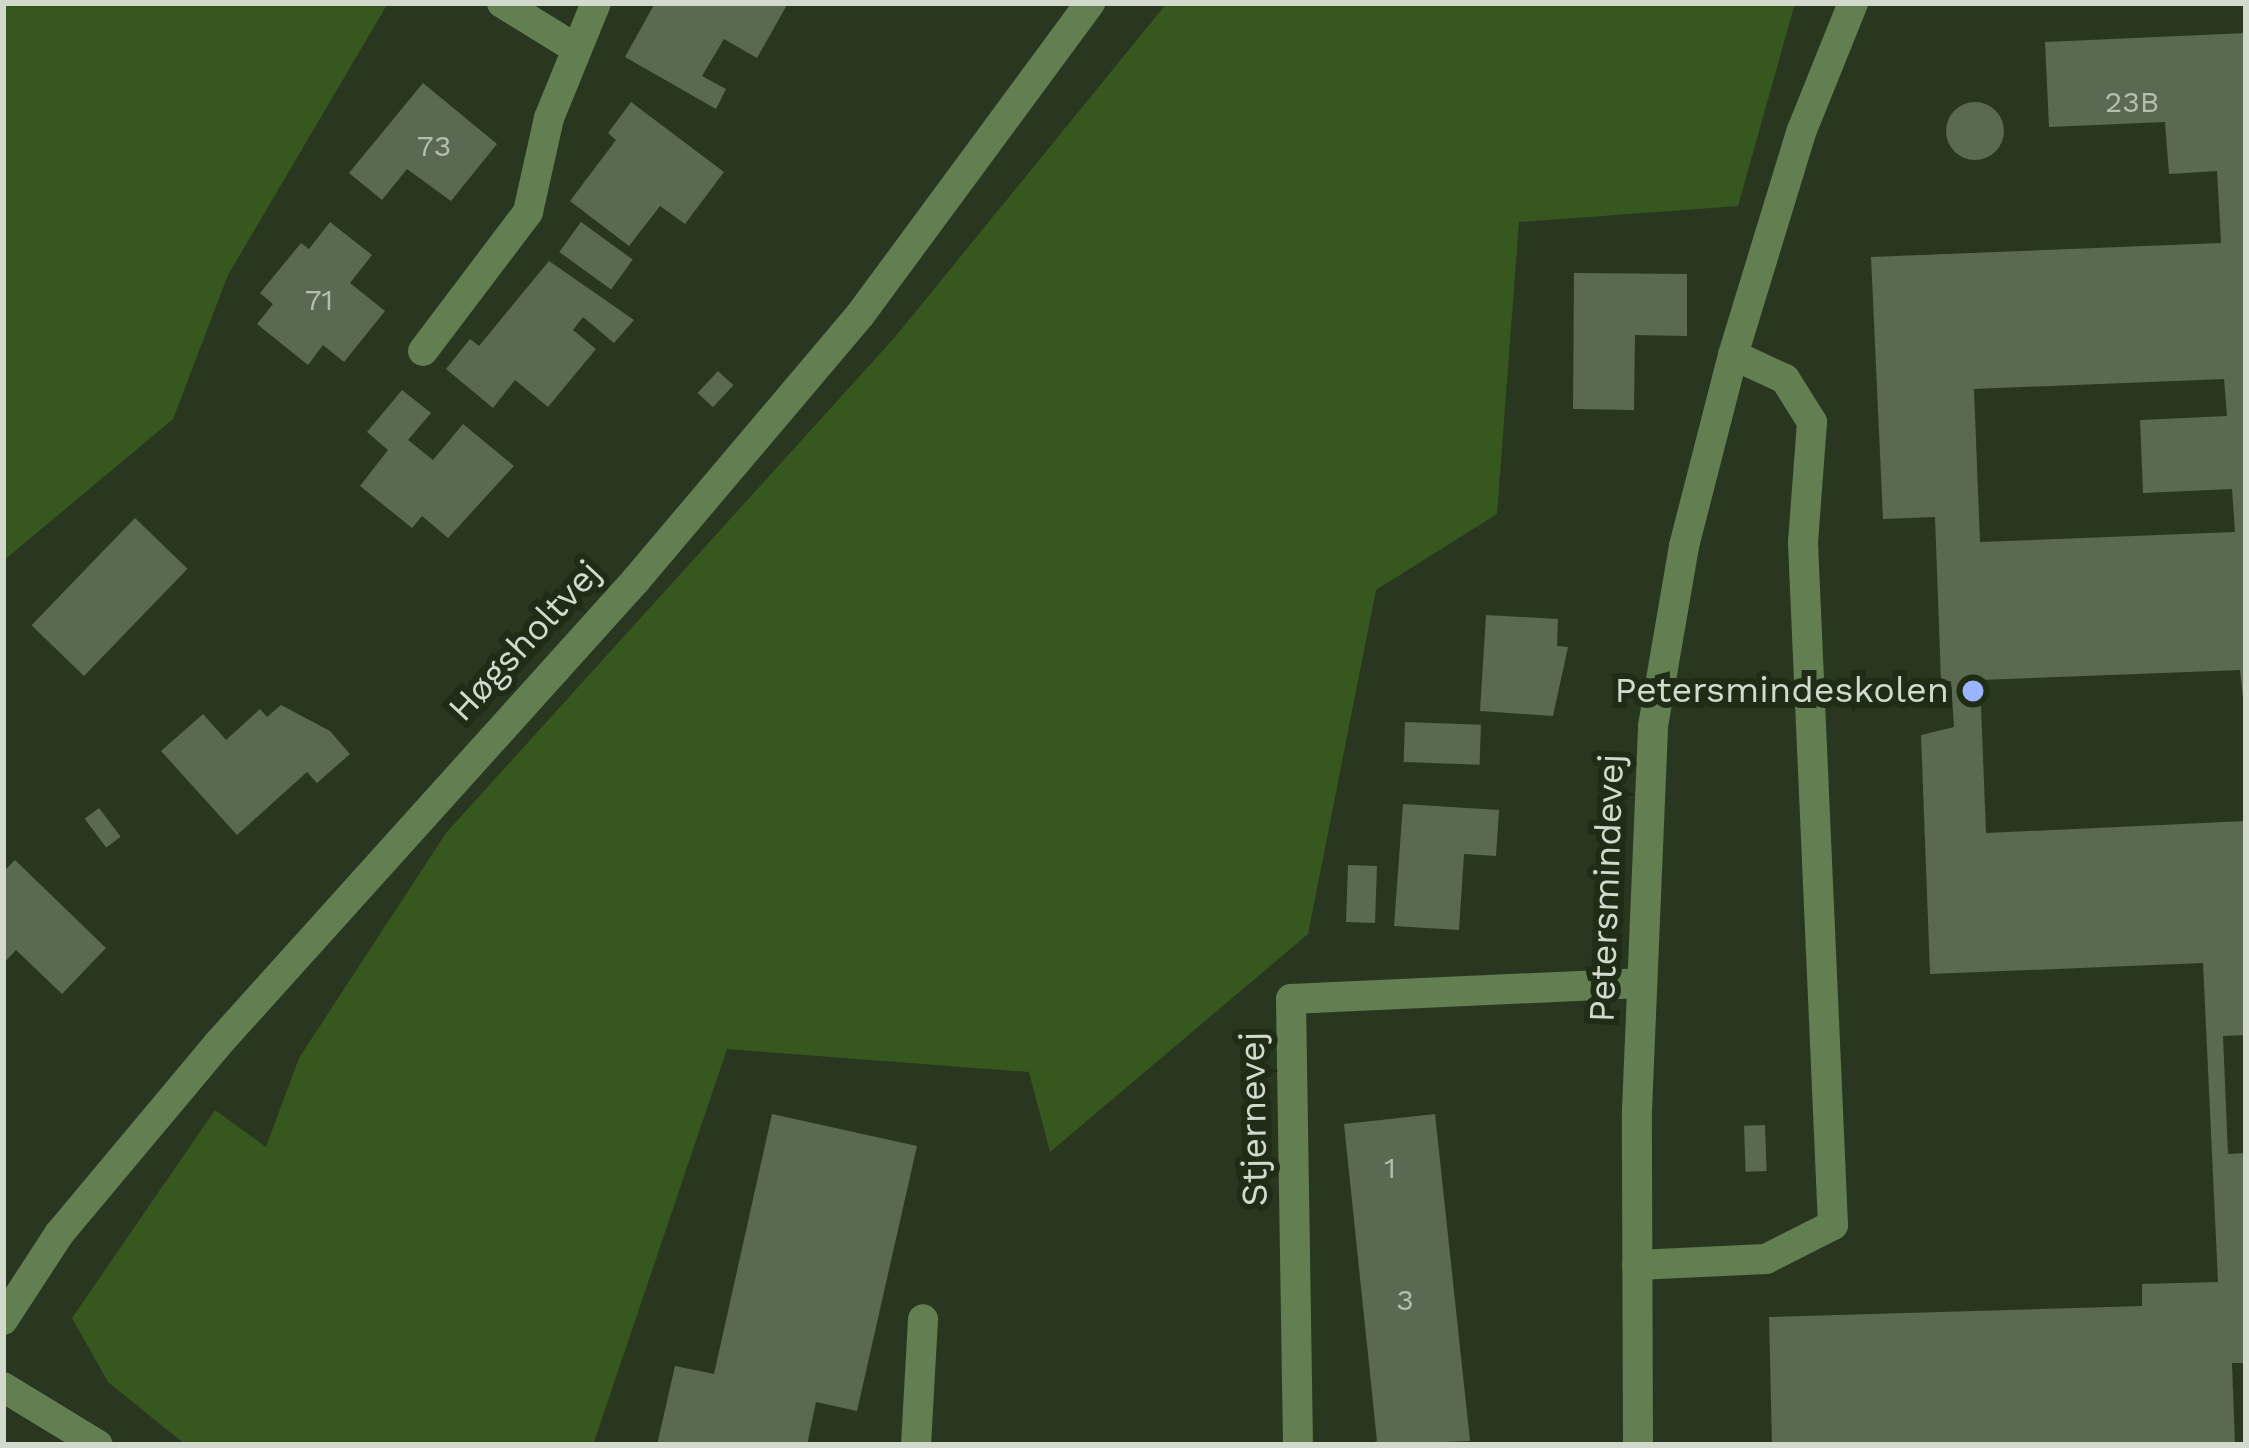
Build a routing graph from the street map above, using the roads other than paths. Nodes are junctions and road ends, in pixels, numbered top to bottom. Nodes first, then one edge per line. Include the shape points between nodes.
1 (502, 3) edge
2 (596, 3) edge
3 (1090, 3) edge
4 (1853, 3) edge
5 (572, 46) junction
6 (423, 351) dead end
7 (1733, 355) junction
8 (1642, 983) junction
9 (1637, 1265) junction
10 (922, 1319) dead end
11 (3, 1320) edge
12 (3, 1387) edge
13 (98, 1445) edge
14 (916, 1445) edge
15 (1298, 1445) edge
16 (1638, 1445) edge

1 - 5 street
2 - 5 street
3 - 11 street, Høgsholtvej via 860,315 636,580 217,1045 59,1234
4 - 7 street, Petersmindevej via 1802,130
5 - 6 street via 529,212
7 - 8 street, Petersmindevej via 1684,546 1653,726
7 - 9 street via 1785,379 1812,422 1803,542 1833,1225 1766,1259
8 - 9 street, Petersmindevej
8 - 15 street, Stjernevej via 1292,999
9 - 16 street, Petersmindevej
10 - 14 street
12 - 13 street

